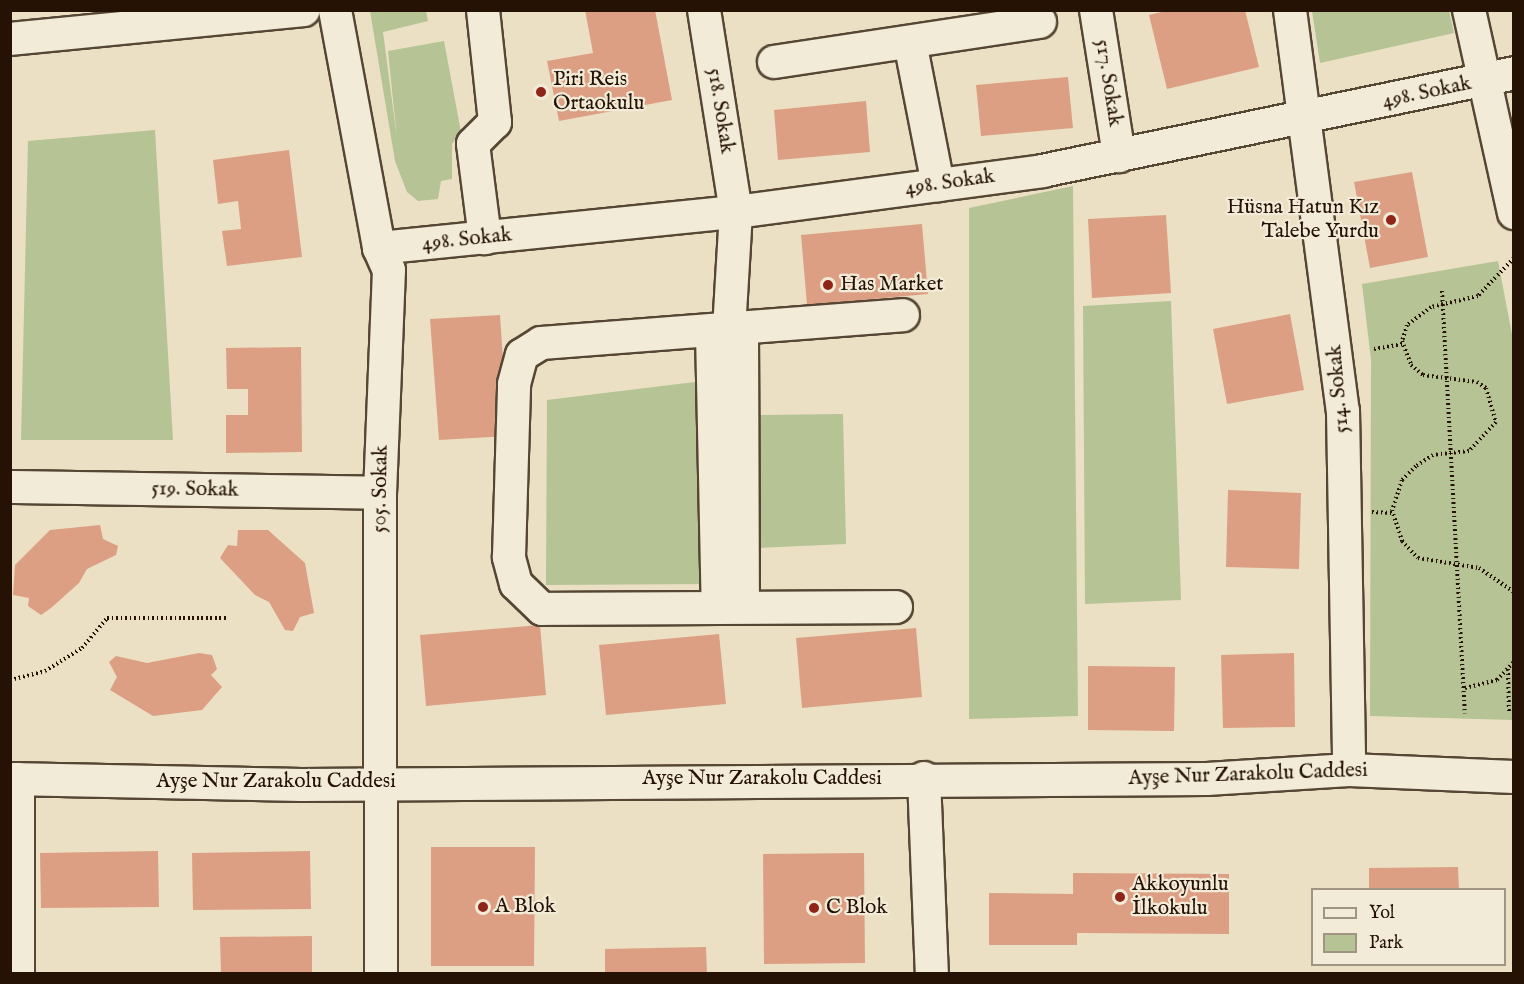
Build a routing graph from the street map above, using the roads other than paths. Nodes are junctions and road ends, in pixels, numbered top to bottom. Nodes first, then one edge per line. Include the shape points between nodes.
1 (304, 10) edge
2 (335, 10) edge
3 (483, 10) edge
4 (705, 10) edge
5 (1096, 10) edge
6 (1290, 10) edge
7 (1469, 10) edge
8 (1040, 22) dead end
9 (10, 39) edge
10 (910, 42) junction
11 (774, 62) dead end
12 (1500, 77) edge
13 (1304, 118) junction
14 (1119, 156) junction
15 (938, 185) junction
16 (736, 212) junction
17 (1514, 213) edge
18 (485, 238) junction
19 (379, 248) junction
20 (903, 315) dead end
21 (728, 331) junction
22 (10, 486) edge
23 (380, 493) junction
24 (731, 607) junction
25 (896, 607) dead end
26 (1349, 770) junction
27 (1514, 777) edge
28 (924, 778) junction
29 (14, 779) edge
30 (382, 783) junction
31 (18, 974) edge
32 (381, 974) edge
33 (932, 974) edge

1 - 9 street
2 - 19 street, 505. Sokak
3 - 18 street via 495,122 473,144
4 - 16 street, 518. Sokak
5 - 14 street, 517. Sokak
6 - 13 street, 514. Sokak
7 - 12 street
8 - 10 street
10 - 11 street
10 - 15 street
12 - 13 street, 498. Sokak
12 - 17 street
13 - 14 street, 498. Sokak
13 - 26 street, 514. Sokak via 1343,411
14 - 15 street, 498. Sokak
15 - 16 street, 498. Sokak
16 - 18 street, 498. Sokak
16 - 21 street, 518. Sokak
18 - 19 street, 498. Sokak
19 - 23 street, 505. Sokak via 389,270
20 - 21 street
21 - 24 street, 518. Sokak
21 - 24 street via 541,343 522,356 514,384 509,556 516,584 542,609
22 - 23 street, 519. Sokak
23 - 30 street, 505. Sokak
24 - 25 street
26 - 27 street, Ayşe Nur Zarakolu Caddesi
26 - 28 street, Ayşe Nur Zarakolu Caddesi via 1207,779
28 - 30 street, Ayşe Nur Zarakolu Caddesi
28 - 33 street
29 - 30 street, Ayşe Nur Zarakolu Caddesi
29 - 31 street
30 - 32 street, 505. Sokak

